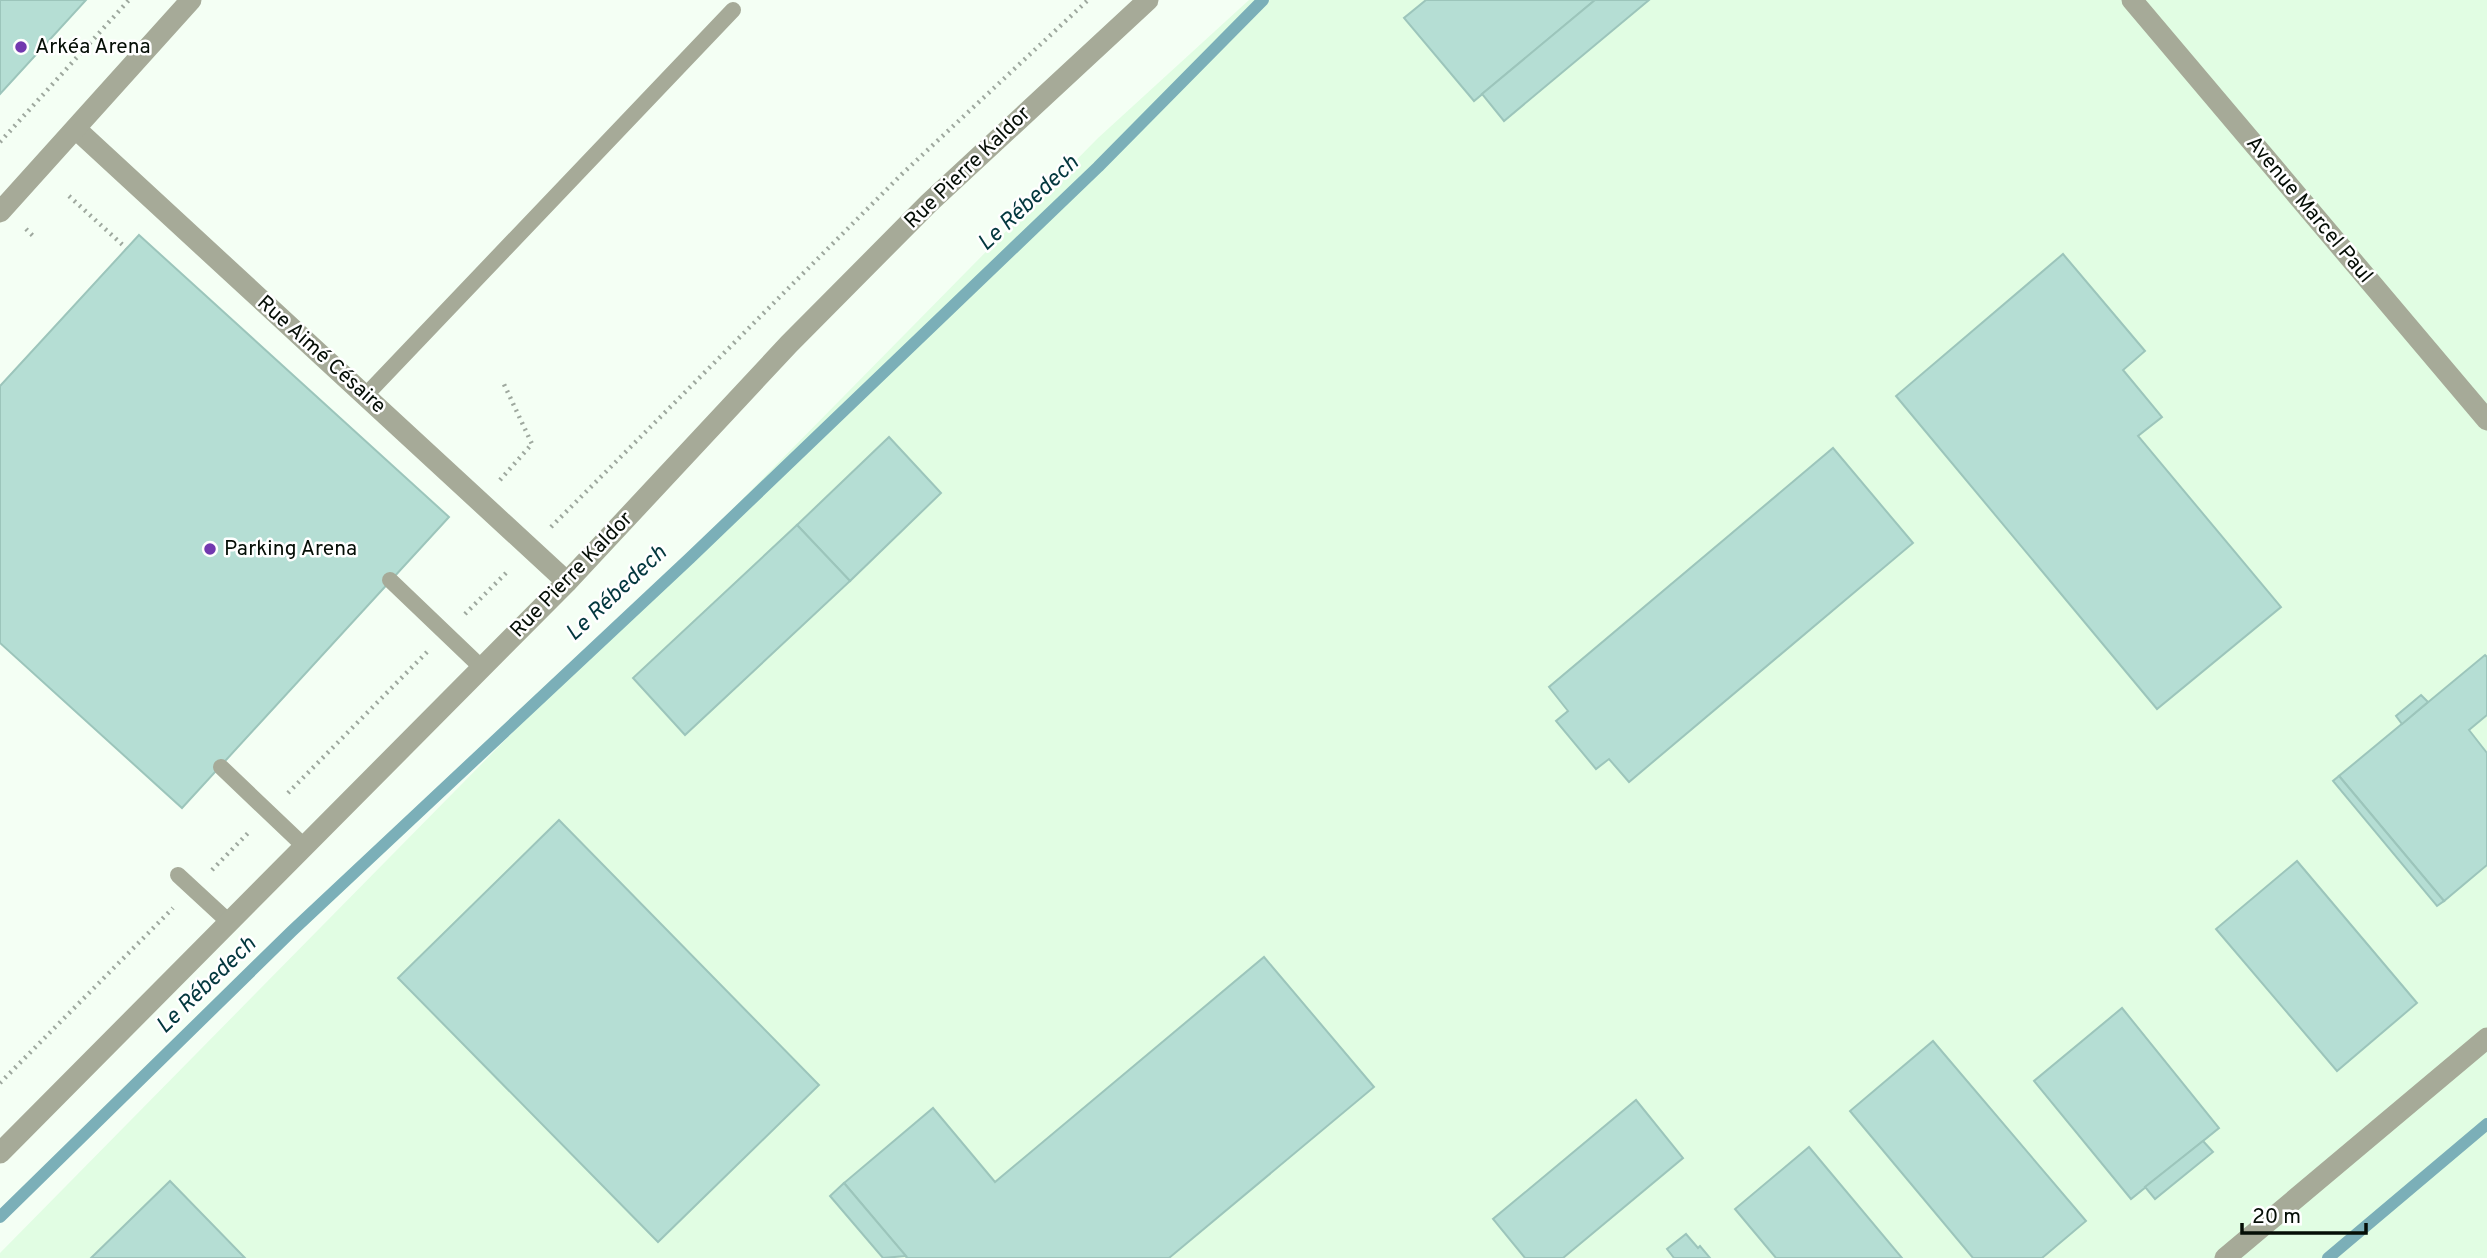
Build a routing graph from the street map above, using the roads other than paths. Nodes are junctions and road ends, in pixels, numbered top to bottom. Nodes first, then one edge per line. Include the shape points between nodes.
1 (191, 0) edge
2 (1148, 0) edge
3 (2132, 0) edge
4 (733, 10) dead end
5 (76, 129) junction
6 (0, 212) edge
7 (365, 396) junction
8 (2487, 420) edge
9 (390, 580) dead end
10 (567, 582) junction
11 (482, 668) junction
12 (220, 766) dead end
13 (305, 847) junction
14 (178, 875) dead end
15 (230, 923) junction
16 (2487, 1038) edge
17 (0, 1153) edge
18 (2225, 1258) edge

1 - 5 street
2 - 10 street, Rue Pierre Kaldor via 929,203 789,344
3 - 8 street, Avenue Marcel Paul
4 - 7 lane
5 - 6 street
5 - 7 street, Rue Aimé Césaire
7 - 10 street, Rue Aimé Césaire
9 - 11 lane
10 - 11 street, Rue Pierre Kaldor
11 - 13 street, Rue Pierre Kaldor
12 - 13 lane
13 - 15 street, Rue Pierre Kaldor
14 - 15 lane
15 - 17 street, Rue Pierre Kaldor
16 - 18 street

